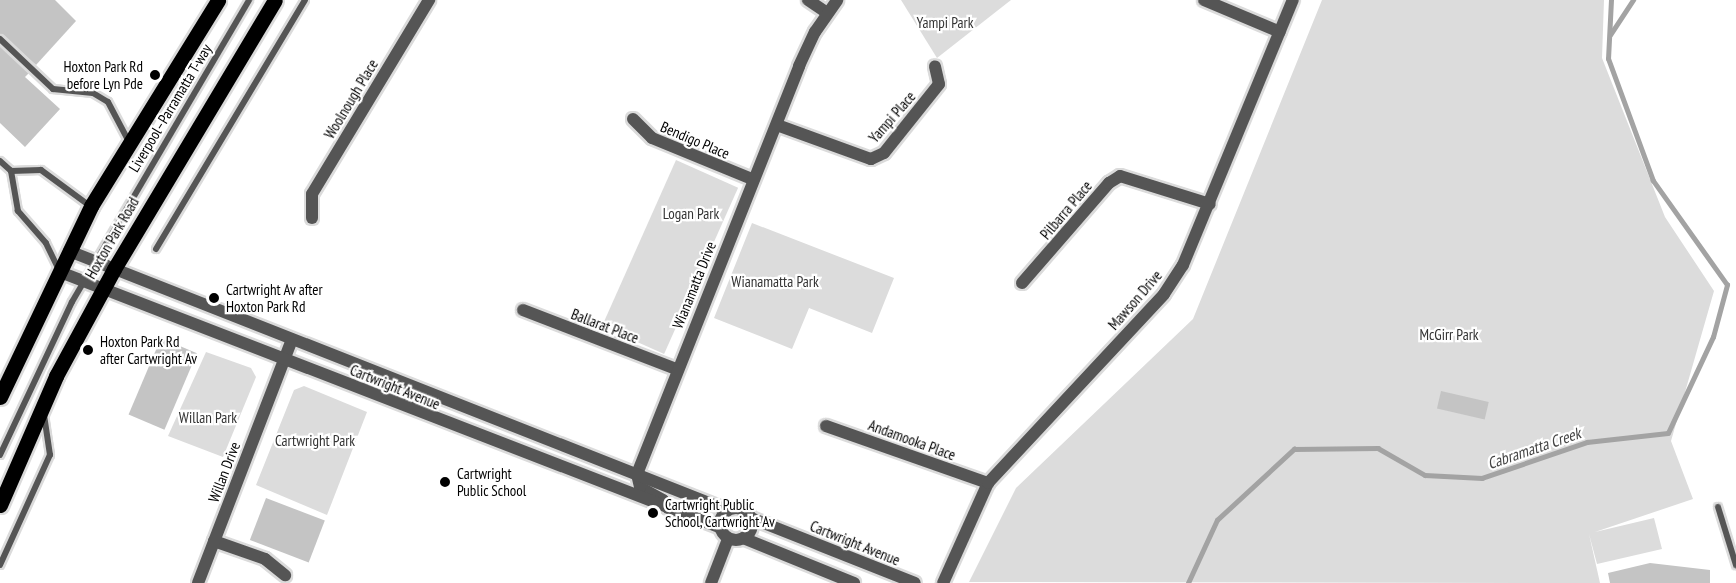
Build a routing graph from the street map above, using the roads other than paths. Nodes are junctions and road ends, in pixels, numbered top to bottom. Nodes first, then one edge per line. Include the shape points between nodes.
1 (218, 0) edge
2 (249, 0) edge
3 (275, 0) edge
4 (304, 0) edge
5 (429, 0) edge
6 (808, 0) edge
7 (837, 0) edge
8 (1204, 0) edge
9 (1293, 0) edge
10 (827, 13) junction
11 (1280, 32) junction
12 (0, 39) edge
13 (935, 66) dead end
14 (633, 119) dead end
15 (777, 125) junction
16 (129, 140) junction
17 (0, 161) edge
18 (11, 171) junction
19 (752, 179) junction
20 (1210, 204) junction
21 (91, 206) junction
22 (312, 218) dead end
23 (156, 249) dead end
24 (69, 251) junction
25 (95, 261) junction
26 (114, 269) junction
27 (60, 272) junction
28 (84, 282) junction
29 (1022, 283) dead end
30 (104, 289) junction
31 (523, 310) dead end
32 (292, 339) junction
33 (284, 359) junction
34 (676, 369) junction
35 (0, 397) edge
36 (43, 405) junction
37 (826, 426) dead end
38 (0, 454) edge
39 (637, 474) junction
40 (988, 483) junction
41 (0, 505) edge
42 (1718, 507) dead end
43 (668, 508) junction
44 (727, 510) junction
45 (751, 518) junction
46 (719, 527) junction
47 (743, 538) junction
48 (728, 539) junction
49 (214, 541) junction
50 (0, 565) edge
51 (1736, 565) edge
52 (285, 575) dead end
53 (198, 583) edge
54 (711, 583) edge
55 (854, 583) edge
56 (915, 583) edge
57 (943, 583) edge

1 - 16 main road, Hoxton Park Road
2 - 25 lane, Liverpool–Parramatta T-way
3 - 26 main road, Hoxton Park Road
4 - 23 lane
5 - 22 street, Woolnough Place via 312,194
6 - 10 street
7 - 10 street, Wianamatta Drive
8 - 11 street
9 - 11 street, Mawson Drive
10 - 15 street, Wianamatta Drive via 799,66
11 - 20 street, Mawson Drive
12 - 16 lane via 53,89 93,93 108,102
13 - 15 street, Yampi Place via 939,84 884,153 871,159
14 - 19 street, Bendigo Place via 652,138
15 - 19 street, Wianamatta Drive
16 - 21 main road, Hoxton Park Road
17 - 18 lane
18 - 21 lane via 41,170
18 - 27 lane via 18,211 46,243
19 - 34 street, Wianamatta Drive
20 - 29 street, Pilbarra Place via 1120,176 1109,183
20 - 40 street, Mawson Drive via 1183,265 1164,294
21 - 24 main road, Hoxton Park Road
24 - 25 street, Cartwright Avenue
24 - 27 main road, Hoxton Park Road
25 - 26 street, Cartwright Avenue
25 - 28 lane, Liverpool–Parramatta T-way
26 - 30 main road, Hoxton Park Road
26 - 32 street, Cartwright Avenue
27 - 28 street, Cartwright Avenue
27 - 35 main road, Hoxton Park Road
28 - 30 street, Cartwright Avenue
28 - 38 lane, Liverpool–Parramatta T-way
30 - 33 street, Cartwright Avenue
30 - 36 main road, Hoxton Park Road
31 - 34 street, Ballarat Place
32 - 33 street, Willan Drive
32 - 39 street, Cartwright Avenue
33 - 43 street, Cartwright Avenue
33 - 49 street, Willan Drive
34 - 39 street, Wianamatta Drive
36 - 41 main road, Hoxton Park Road
36 - 50 lane via 50,455
37 - 40 street, Andamooka Place
39 - 43 street via 640,487 663,500
39 - 44 street, Cartwright Avenue
40 - 57 street, Mawson Drive
42 - 51 lane
43 - 46 street, Cartwright Avenue
44 - 45 street via 741,508
44 - 46 street
45 - 47 street via 751,528
45 - 56 street, Cartwright Avenue
46 - 48 street
47 - 48 street
47 - 55 street
48 - 54 street
49 - 52 street via 266,560
49 - 53 street, Willan Drive

